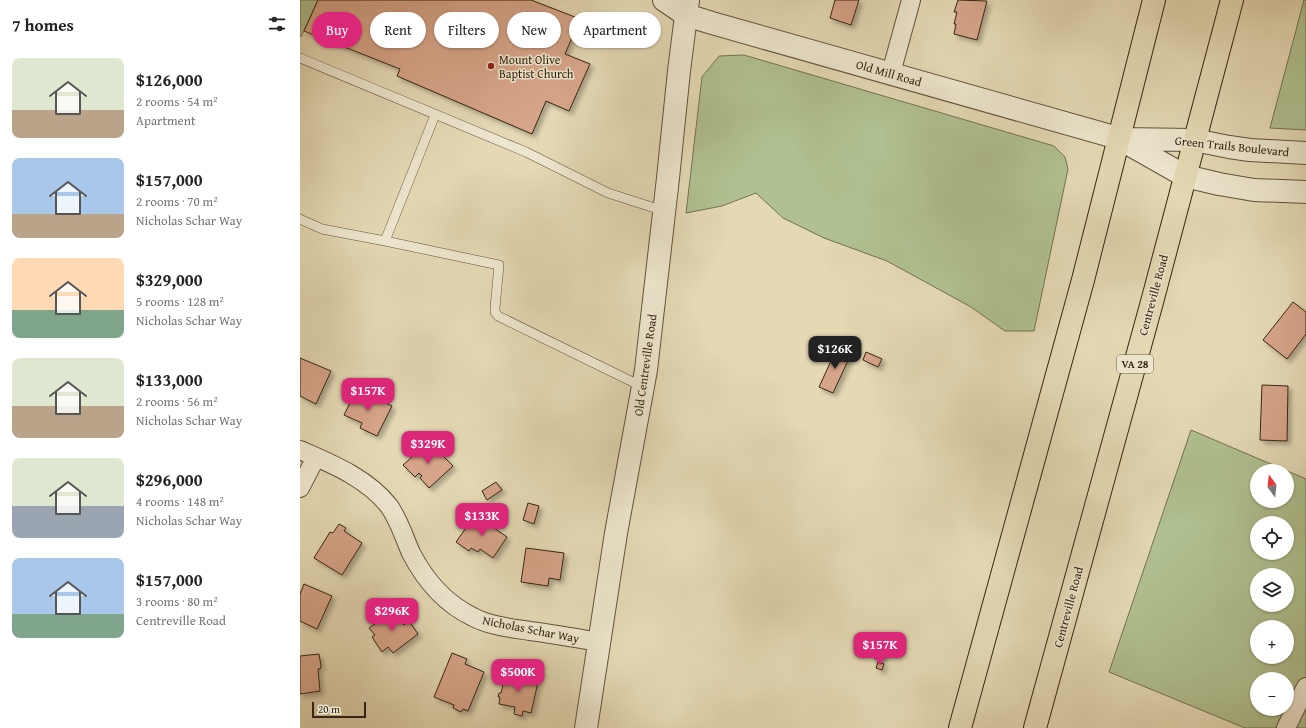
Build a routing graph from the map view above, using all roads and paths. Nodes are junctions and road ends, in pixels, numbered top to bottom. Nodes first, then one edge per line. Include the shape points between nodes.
1 (664, 0) edge
2 (911, 0) edge
3 (1154, 0) edge
4 (1232, 0) edge
5 (687, 7) edge
6 (300, 58) edge
7 (891, 73) junction
8 (435, 115) junction
9 (1118, 138) junction
10 (1194, 140) junction
11 (1306, 153) edge
12 (1185, 176) junction
13 (1306, 192) edge
14 (664, 211) junction
15 (300, 219) edge
16 (385, 241) junction
17 (643, 386) junction
18 (308, 453) edge
19 (300, 488) edge
20 (599, 642) junction
21 (1306, 687) edge
22 (586, 728) edge
23 (960, 728) edge
24 (1035, 728) edge
25 (1286, 728) edge

1 - 5 street, Old Mill Road
2 - 7 street
3 - 9 highway
4 - 10 highway, Centreville Road / VA 28
5 - 7 street, Old Mill Road
5 - 14 street, Old Centreville Road
6 - 8 lane
7 - 9 street, Old Mill Road
8 - 14 lane via 526,152 608,193
8 - 16 lane
9 - 10 street, Green Trails Boulevard
9 - 12 street
9 - 23 highway via 1083,280
10 - 11 street, Green Trails Boulevard via 1250,150
10 - 12 highway, Centreville Road / VA 28
12 - 13 street via 1254,190
12 - 24 highway, Centreville Road / VA 28
14 - 17 street, Old Centreville Road
15 - 16 lane via 322,228
16 - 17 lane via 499,265 495,308 498,316
17 - 20 street, Old Centreville Road
18 - 19 street
18 - 20 street, Nicholas Schar Way via 355,476 378,494 398,521 411,553 424,575 438,592 457,608 482,621
20 - 22 street, Old Centreville Road
21 - 25 street

